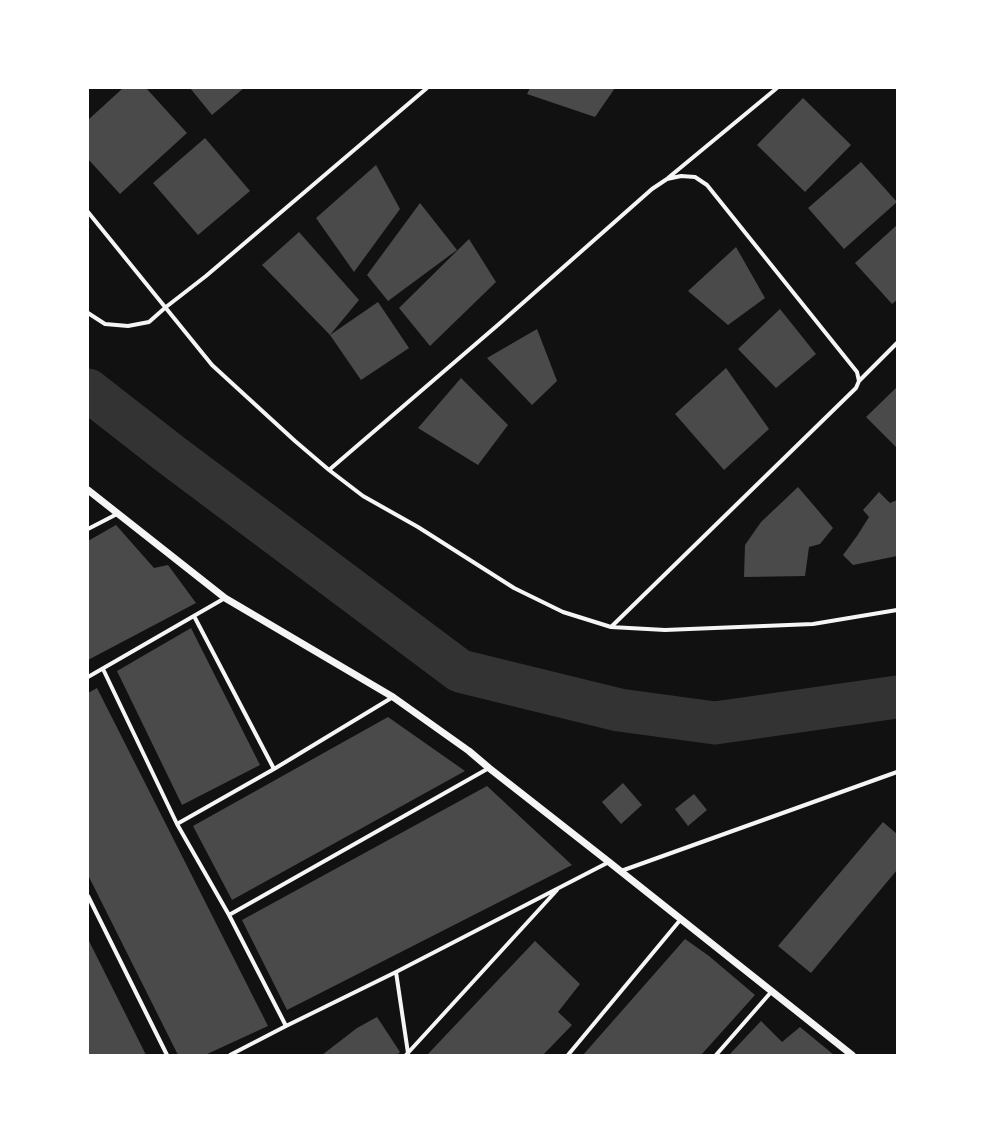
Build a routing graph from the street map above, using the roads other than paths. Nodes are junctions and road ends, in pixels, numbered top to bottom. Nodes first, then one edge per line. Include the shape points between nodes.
1 (427, 88) edge
2 (776, 88) edge
3 (666, 179) junction
4 (88, 212) edge
5 (166, 307) junction
6 (88, 313) edge
7 (897, 344) edge
8 (860, 381) junction
9 (329, 470) junction
10 (88, 490) edge
11 (117, 514) junction
12 (88, 529) edge
13 (225, 598) junction
14 (897, 610) edge
15 (194, 616) junction
16 (611, 627) junction
17 (103, 669) junction
18 (88, 677) edge
19 (392, 697) junction
20 (489, 768) junction
21 (274, 769) junction
22 (896, 774) edge
23 (177, 824) junction
24 (609, 862) junction
25 (621, 871) junction
26 (559, 888) junction
27 (88, 896) edge
28 (229, 915) junction
29 (681, 919) junction
30 (396, 972) junction
31 (772, 991) junction
32 (286, 1026) junction
33 (407, 1054) edge
34 (167, 1055) edge
35 (230, 1055) edge
36 (568, 1055) edge
37 (716, 1055) edge
38 (852, 1055) edge

1 - 5 street
2 - 3 street
3 - 8 street via 695,176 707,185 857,372
3 - 9 street
4 - 5 street
5 - 6 street via 148,322 128,326 105,324
5 - 9 street via 212,365
7 - 8 street
8 - 16 street via 856,388
9 - 16 street via 363,496 418,527 514,588 563,612
10 - 11 street
11 - 12 street
11 - 13 street
13 - 15 street
13 - 19 street
14 - 16 street via 812,624 665,630
15 - 17 street
15 - 21 street
17 - 18 street
17 - 23 street
19 - 20 street
19 - 21 street
20 - 24 street
20 - 28 street
21 - 23 street
22 - 25 street
23 - 28 street
24 - 25 street
24 - 26 street
25 - 29 street
26 - 30 street
26 - 33 street
27 - 34 street
28 - 32 street
29 - 31 street
29 - 36 street
30 - 32 street
30 - 33 street
31 - 37 street
31 - 38 street
32 - 35 street

